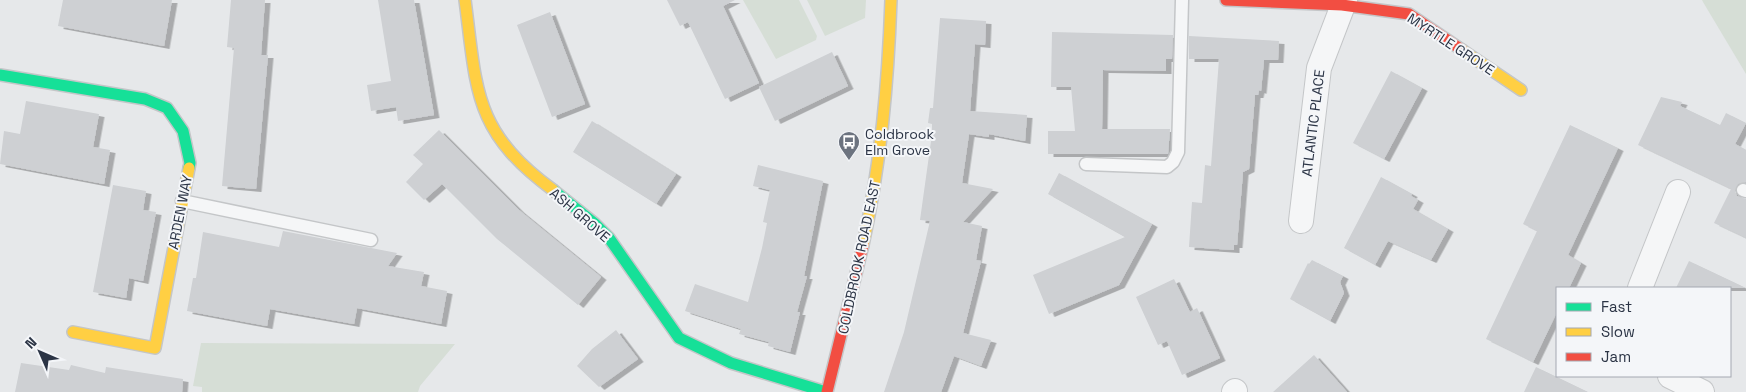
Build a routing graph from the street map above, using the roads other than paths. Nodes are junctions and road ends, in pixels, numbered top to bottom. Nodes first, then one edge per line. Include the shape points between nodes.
1 (465, 0) edge
2 (891, 0) edge
3 (1182, 0) edge
4 (1226, 0) edge
5 (1343, 3) edge
6 (0, 75) edge
7 (1521, 90) dead end
8 (1086, 164) dead end
9 (1678, 192) dead end
10 (182, 201) junction
11 (1301, 220) dead end
12 (371, 240) dead end
13 (1640, 287) edge
14 (73, 332) dead end
15 (1672, 377) edge
16 (827, 392) edge
17 (1702, 392) edge

1 - 16 street, ASH GROVE via 479,94 487,119 519,165 609,238 679,338 695,349 719,358
2 - 16 street, COLDBROOK ROAD EAST via 879,165 858,274
3 - 8 lane via 1178,152 1173,162 1167,167
4 - 5 street, MYRTLE GROVE
5 - 7 street, MYRTLE GROVE via 1409,14
5 - 11 street, ATLANTIC PLACE via 1319,68
6 - 10 street, ARDEN WAY via 145,99 167,108 183,131 190,162
9 - 13 street
10 - 12 lane
10 - 14 street, ARDEN WAY via 155,348
15 - 17 street

